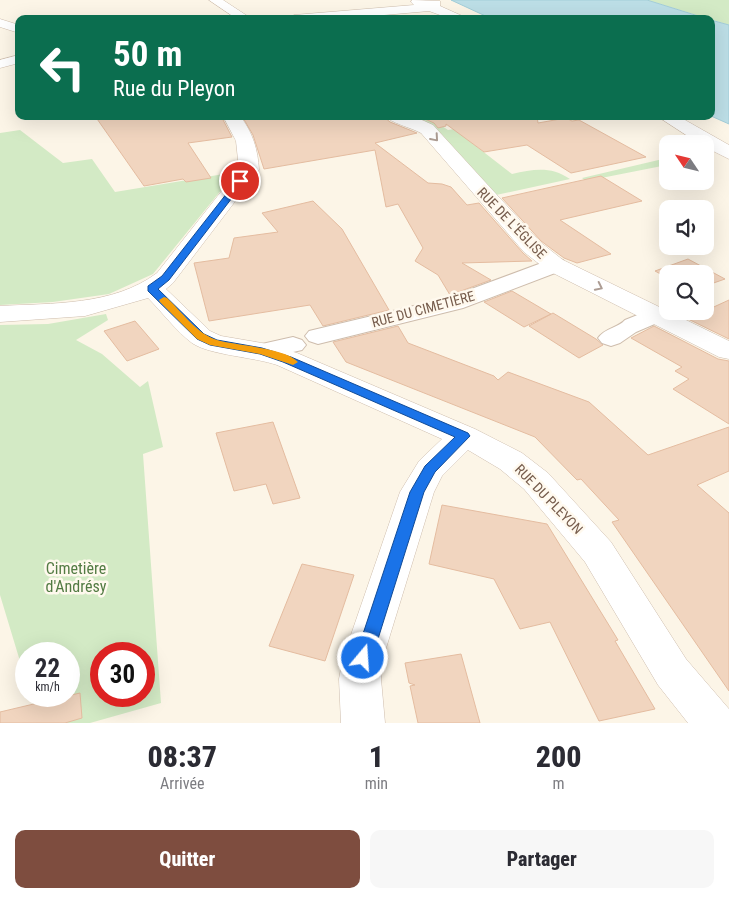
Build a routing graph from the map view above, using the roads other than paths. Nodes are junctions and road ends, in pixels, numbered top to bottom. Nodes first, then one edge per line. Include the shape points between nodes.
1 (215, 0) edge
2 (400, 0) edge
3 (426, 6) edge
4 (239, 15) edge
5 (335, 15) edge
6 (447, 15) edge
7 (0, 23) edge
8 (15, 28) edge
9 (15, 60) edge
10 (0, 64) edge
11 (234, 120) edge
12 (407, 120) edge
13 (672, 120) edge
14 (729, 152) edge
15 (555, 265) junction
16 (152, 288) junction
17 (0, 314) edge
18 (318, 336) dead end
19 (292, 344) dead end
20 (262, 351) junction
21 (729, 351) edge
22 (464, 436) junction
23 (363, 723) edge
24 (714, 723) edge

1 - 4 street
2 - 3 street
3 - 5 street
3 - 6 street
7 - 8 street
9 - 10 street
11 - 16 street via 249,150 249,170 165,278
12 -> 15 street, RUE DE L'ÉGLISE via 428,129 532,247
13 - 14 street
15 - 18 street, RUE DU CIMETIÈRE via 454,303
15 -> 21 street, RUE DE L'ÉGLISE via 631,327
16 - 17 street via 128,298 85,308
16 - 20 street, RUE DU PLEYON via 201,337 229,347
19 - 20 street
20 - 22 street, RUE DU PLEYON
22 - 23 street via 430,469 417,492 363,658 360,680
22 - 24 street, RUE DU PLEYON via 511,461 536,481 569,517 598,552 672,672

